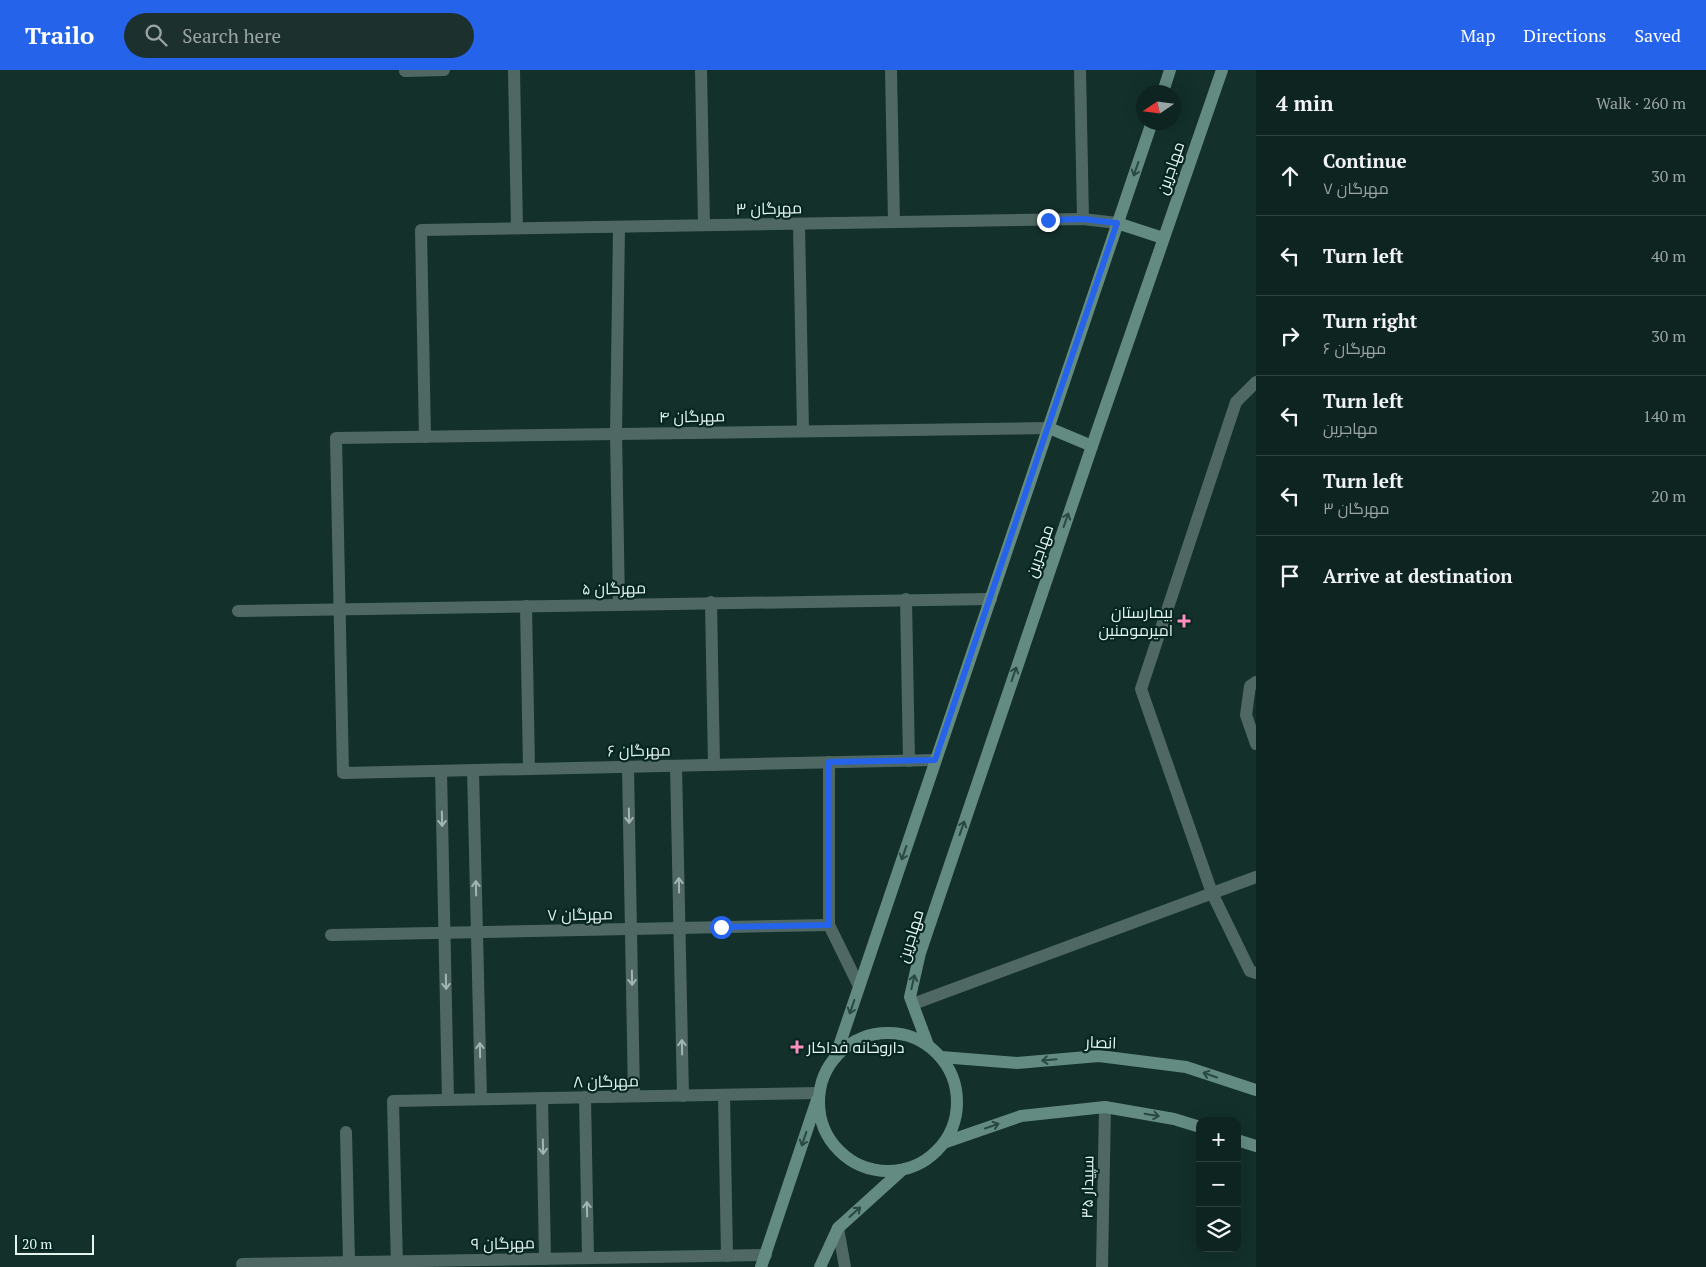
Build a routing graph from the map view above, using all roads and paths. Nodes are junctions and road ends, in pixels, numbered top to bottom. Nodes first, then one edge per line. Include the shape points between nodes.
1 (444, 70) edge
2 (514, 70) edge
3 (701, 70) edge
4 (891, 70) edge
5 (1080, 70) edge
6 (1170, 70) edge
7 (1222, 70) edge
8 (405, 71) edge
9 (1165, 85) edge
10 (1149, 130) edge
11 (1083, 219) junction
12 (894, 222) junction
13 (1117, 223) junction
14 (799, 224) junction
15 (704, 225) junction
16 (619, 227) junction
17 (517, 228) junction
18 (1163, 238) junction
19 (1256, 382) edge
20 (1049, 428) junction
21 (803, 431) junction
22 (616, 434) junction
23 (425, 437) junction
24 (1092, 446) junction
25 (906, 599) junction
26 (991, 599) junction
27 (711, 602) junction
28 (618, 604) junction
29 (526, 606) junction
30 (339, 609) junction
31 (238, 610) dead end
32 (1256, 682) edge
33 (1256, 744) edge
34 (935, 760) junction
35 (909, 761) junction
36 (829, 762) junction
37 (714, 765) junction
38 (676, 766) junction
39 (628, 767) junction
40 (529, 769) junction
41 (441, 770) junction
42 (473, 770) junction
43 (1256, 878) edge
44 (1212, 894) junction
45 (829, 925) junction
46 (680, 927) junction
47 (631, 929) junction
48 (477, 932) junction
49 (445, 933) junction
50 (331, 935) dead end
51 (1256, 973) edge
52 (860, 986) junction
53 (913, 1004) junction
54 (928, 1045) junction
55 (941, 1057) junction
56 (835, 1058) junction
57 (1256, 1090) edge
58 (819, 1093) junction
59 (724, 1095) junction
60 (634, 1096) junction
61 (683, 1096) junction
62 (585, 1097) junction
63 (542, 1098) junction
64 (481, 1099) junction
65 (448, 1100) junction
66 (1105, 1107) junction
67 (1196, 1126) edge
68 (346, 1132) dead end
69 (1241, 1141) edge
70 (946, 1142) junction
71 (1256, 1146) edge
72 (901, 1170) junction
73 (838, 1228) junction
74 (727, 1256) junction
75 (545, 1258) junction
76 (588, 1258) junction
77 (764, 1261) edge
78 (349, 1262) junction
79 (242, 1264) dead end
80 (397, 1264) edge
81 (820, 1267) edge
82 (845, 1267) edge
83 (1102, 1267) edge

1 - 8 street
2 - 17 street
3 - 15 street
4 - 12 street
5 - 11 street
6 - 9 main road
7 - 18 main road, مهاجرین
10 -> 13 main road, مهاجرین
11 - 12 street, مهرگان ۳
11 - 13 street, مهرگان ۳
12 - 14 street, مهرگان ۳
13 - 18 main road
13 - 20 main road, مهاجرین
14 - 15 street, مهرگان ۳
14 - 21 street
15 - 16 street, مهرگان ۳
16 - 17 street, مهرگان ۳
16 - 22 street
17 - 23 street, مهرگان ۳ via 421,230
18 - 24 main road, مهاجرین
19 - 44 street via 1236,402 1141,689
20 - 21 street, مهرگان ۴
20 - 24 main road
20 - 26 main road, مهاجرین
21 - 22 street, مهرگان ۴
22 - 23 street, مهرگان ۴
22 - 28 street
23 - 30 street, مهرگان ۴ via 336,438
53 -> 24 main road, مهاجرین via 910,997 920,952
25 - 26 street, مهرگان ۵
25 - 27 street, مهرگان ۵
25 - 35 street
26 - 34 main road, مهاجرین
27 - 28 street, مهرگان ۵
27 - 37 street
28 - 29 street, مهرگان ۵
29 - 30 street, مهرگان ۵
29 - 40 street
30 - 31 street, مهرگان ۵
30 - 41 street, مهرگان ۶ via 343,772
32 - 33 street via 1250,686 1246,715
34 - 35 street, مهرگان ۶
34 -> 52 main road, مهاجرین
35 - 36 street, مهرگان ۶
36 - 37 street, مهرگان ۶
36 - 45 street
37 - 38 street, مهرگان ۶
38 - 39 street, مهرگان ۶
46 -> 38 street
39 - 40 street, مهرگان ۶
39 -> 47 street
40 - 42 street, مهرگان ۶
41 - 42 street, مهرگان ۶
41 -> 49 street
48 -> 42 street
43 - 44 street
44 - 51 street via 1250,971
44 - 53 street
45 - 46 street, مهرگان ۷
45 - 52 street
46 - 47 street, مهرگان ۷
61 -> 46 street
47 - 48 street, مهرگان ۷
47 -> 60 street
48 - 49 street, مهرگان ۷
64 -> 48 street
49 - 50 street, مهرگان ۷
49 -> 65 street
52 -> 56 main road, مهاجرین
53 - 54 main road, مهاجرین
54 - 55 main road
54 - 56 main road via 910,1036 890,1032 869,1035 850,1044
57 -> 55 main road, انصار via 1186,1067 1099,1056 1017,1063
55 - 70 main road via 951,1073 958,1108
56 - 58 main road via 824,1075
58 - 59 street, مهرگان ۸
58 - 72 main road via 820,1114 835,1147 865,1168
58 -> 77 main road
59 - 61 street, مهرگان ۸
59 - 74 street
60 - 61 street, مهرگان ۸
60 - 62 street, مهرگان ۸
62 - 63 street, مهرگان ۸
76 -> 62 street
63 - 64 street, مهرگان ۸
63 -> 75 street
64 - 65 street, مهرگان ۸
65 - 80 street, مهرگان ۸ via 393,1101
66 -> 67 main road
70 -> 66 main road via 1021,1116
66 - 83 street, سپیدار ۳۵
68 - 78 street
69 - 71 main road
70 - 72 main road via 918,1165
73 -> 72 main road
73 - 81 main road
73 - 82 street
74 - 76 street, مهرگان ۹
74 - 77 street, مهرگان ۹
75 - 76 street, مهرگان ۹
75 - 80 street, مهرگان ۹
78 - 79 street, مهرگان ۹
78 - 80 street, مهرگان ۹

